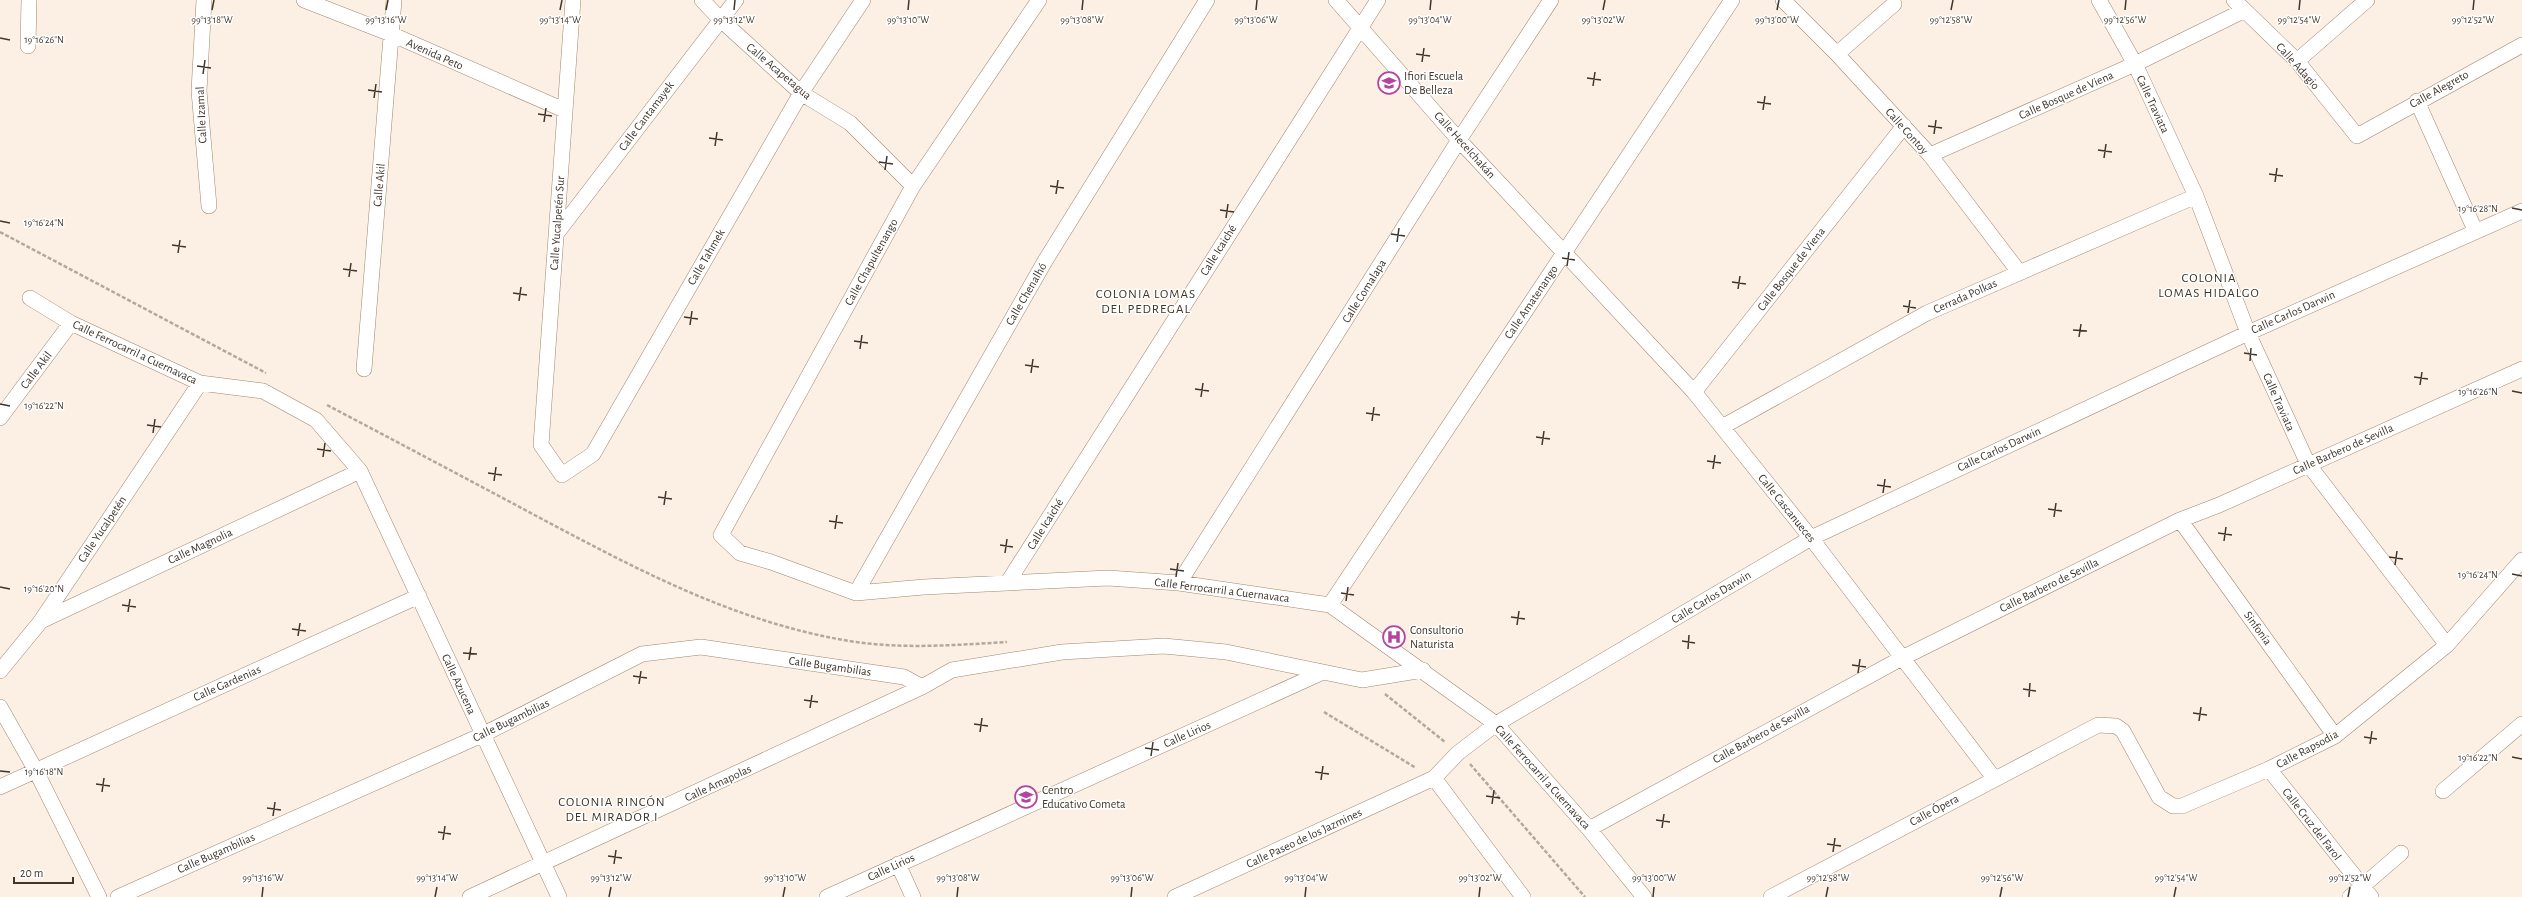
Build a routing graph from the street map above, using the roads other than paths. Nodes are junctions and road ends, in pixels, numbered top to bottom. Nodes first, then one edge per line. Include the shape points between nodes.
1 (29, 0) edge
2 (204, 0) edge
3 (304, 0) edge
4 (394, 0) edge
5 (573, 0) edge
6 (702, 0) edge
7 (736, 0) edge
8 (863, 0) edge
9 (1039, 0) edge
10 (1207, 0) edge
11 (1336, 0) edge
12 (1378, 0) edge
13 (1551, 0) edge
14 (1732, 0) edge
15 (1783, 0) edge
16 (2099, 0) edge
17 (2368, 0) edge
18 (1894, 4) dead end
19 (2239, 5) edge
20 (720, 19) junction
21 (1360, 26) junction
22 (391, 34) junction
23 (2522, 45) edge
24 (28, 46) dead end
25 (1837, 54) junction
26 (2297, 61) junction
27 (2134, 64) junction
28 (801, 93) junction
29 (2417, 101) junction
30 (564, 110) junction
31 (1904, 126) junction
32 (2357, 136) joint
33 (1459, 140) junction
34 (1930, 156) junction
35 (913, 186) junction
36 (2196, 196) junction
37 (209, 206) dead end
38 (2522, 211) edge
39 (2474, 230) junction
40 (558, 232) junction
41 (1563, 253) junction
42 (2018, 272) junction
43 (30, 298) dead end
44 (71, 323) junction
45 (2248, 333) junction
46 (364, 369) dead end
47 (2522, 369) edge
48 (200, 383) junction
49 (1694, 392) junction
50 (0, 418) edge
51 (1722, 427) junction
52 (541, 445) joint
53 (2308, 464) junction
54 (360, 471) junction
55 (2180, 520) junction
56 (721, 535) joint
57 (1811, 538) junction
58 (2522, 560) edge
59 (1008, 582) junction
60 (1179, 583) junction
61 (856, 594) junction
62 (419, 596) junction
63 (1330, 605) junction
64 (41, 621) junction
65 (2446, 645) junction
66 (1902, 658) junction
67 (1423, 670) junction
68 (0, 671) edge
69 (1321, 673) junction
70 (922, 687) junction
71 (0, 707) edge
72 (1496, 724) junction
73 (2522, 724) edge
74 (2098, 725) joint
75 (482, 735) junction
76 (2335, 736) junction
77 (35, 769) junction
78 (2269, 769) junction
79 (1434, 778) junction
80 (1994, 778) junction
81 (0, 787) edge
82 (2443, 791) dead end
83 (1589, 829) junction
84 (2401, 853) dead end
85 (544, 864) junction
86 (898, 864) junction
87 (2366, 892) edge
88 (99, 897) edge
89 (118, 897) edge
90 (470, 897) edge
91 (559, 897) edge
92 (827, 897) edge
93 (913, 897) edge
94 (1175, 897) edge
95 (1524, 897) edge
96 (1644, 897) edge
97 (1770, 897) edge
98 (2350, 897) edge

1 - 24 street
2 - 37 street, Calle Izamal via 199,91
3 - 22 street, Avenida Peto
4 - 22 street, Calle Akil
5 - 30 street, Calle Yucalpetén Sur
6 - 20 street, Calle Acapetagua
7 - 20 street, Calle Cantamayek
8 - 28 street, Calle Tahmek
9 - 35 street, Calle Chapultenango
10 - 61 street, Calle Chenalhó via 1045,261
11 - 21 street, Calle Hecelchakán
12 - 21 street, Calle Icaiché
13 - 33 street, Calle Comalapa
14 - 41 street, Calle Amatenango
15 - 25 street, Calle Contoy
16 - 27 street, Calle Traviata
17 - 26 street
18 - 25 street
19 - 26 street, Calle Adagio
19 - 27 street, Calle Bosque de Viena
20 - 28 street, Calle Acapetagua
20 - 40 street, Calle Cantamayek
21 - 33 street, Calle Hecelchakán
21 - 59 street, Calle Icaiché
22 - 30 street, Avenida Peto
22 - 46 street, Calle Akil
23 - 29 street, Calle Alegreto
25 - 31 street, Calle Contoy
26 - 32 street, Calle Adagio
27 - 34 street, Calle Bosque de Viena
27 - 36 street, Calle Traviata
28 - 35 street, Calle Acapetagua via 850,123
28 - 52 street, Calle Tahmek via 593,454 562,475
29 - 32 street, Calle Alegreto
29 - 39 street
30 - 40 street, Calle Yucalpetén Sur
31 - 34 street, Calle Contoy
31 - 49 street, Calle Bosque de Viena
33 - 41 street, Calle Hecelchakán
33 - 60 street, Calle Comalapa
34 - 42 street, Calle Contoy
35 - 56 street, Calle Chapultenango
36 - 42 street, Cerrada Polkas
36 - 45 street, Calle Traviata
38 - 39 street, Calle Carlos Darwin
39 - 45 street, Calle Carlos Darwin
40 - 52 street, Calle Yucalpetén Sur
41 - 49 street, Calle Cascanueces
41 - 63 street, Calle Amatenango
42 - 51 street, Cerrada Polkas via 1927,313
43 - 44 street, Calle Ferrocarril a Cuernavaca
44 - 48 street, Calle Ferrocarril a Cuernavaca
44 - 50 street, Calle Akil
45 - 53 street, Calle Traviata
45 - 57 street, Calle Carlos Darwin
47 - 53 street, Calle Barbero de Sevilla
48 - 54 street, Calle Ferrocarril a Cuernavaca via 262,391 316,420
48 - 64 street, Calle Yucalpetén
49 - 51 street, Calle Cascanueces
51 - 57 street, Calle Cascanueces
53 - 55 street, Calle Barbero de Sevilla
53 - 65 street, Calle Traviata
54 - 62 street, Calle Azucena
54 - 64 street, Calle Magnolia
55 - 66 street, Calle Barbero de Sevilla
55 - 76 street, Sinfonía
56 - 61 street, Calle Ferrocarril a Cuernavaca via 740,553
57 - 66 street, Calle Cascanueces
57 - 72 street, Calle Carlos Darwin
58 - 65 street, Calle Rapsodia
59 - 60 street, Calle Ferrocarril a Cuernavaca via 1108,578
59 - 61 street, Calle Ferrocarril a Cuernavaca
60 - 63 street, Calle Ferrocarril a Cuernavaca
62 - 75 street, Calle Azucena
62 - 77 street, Calle Gardenias
63 - 67 street, Calle Ferrocarril a Cuernavaca
64 - 68 street, Calle Yucalpetén
65 - 76 street, Calle Rapsodia
66 - 80 street, Calle Cascanueces
66 - 83 street, Calle Barbero de Sevilla
67 - 69 street via 1362,680
67 - 72 street, Calle Ferrocarril a Cuernavaca
69 - 70 street via 1226,652 1164,646 1062,652 952,670
69 - 86 street, Calle Lirios
70 - 75 street, Calle Bugambilias via 904,677 701,647 642,654
70 - 85 street, Calle Amapolas
71 - 77 street
72 - 79 street, Calle Carlos Darwin via 1458,753
72 - 83 street, Calle Ferrocarril a Cuernavaca
73 - 82 street
74 - 78 street, Calle Rapsodia via 2116,726 2123,731 2159,797 2173,806 2182,806
74 - 80 street, Calle Ópera
75 - 85 street, Calle Azucena
75 - 89 street, Calle Bugambilias
76 - 78 street, Calle Rapsodia
77 - 81 street, Calle Gardenias
77 - 88 street
78 - 87 street, Calle Cruz del Farol
79 - 94 street, Calle Paseo de los Jazmines
79 - 95 street
80 - 97 street, Calle Ópera
83 - 96 street, Calle Ferrocarril a Cuernavaca
84 - 87 street
85 - 90 street, Calle Amapolas
85 - 91 street, Calle Azucena
86 - 92 street, Calle Lirios
86 - 93 street
87 - 98 street

